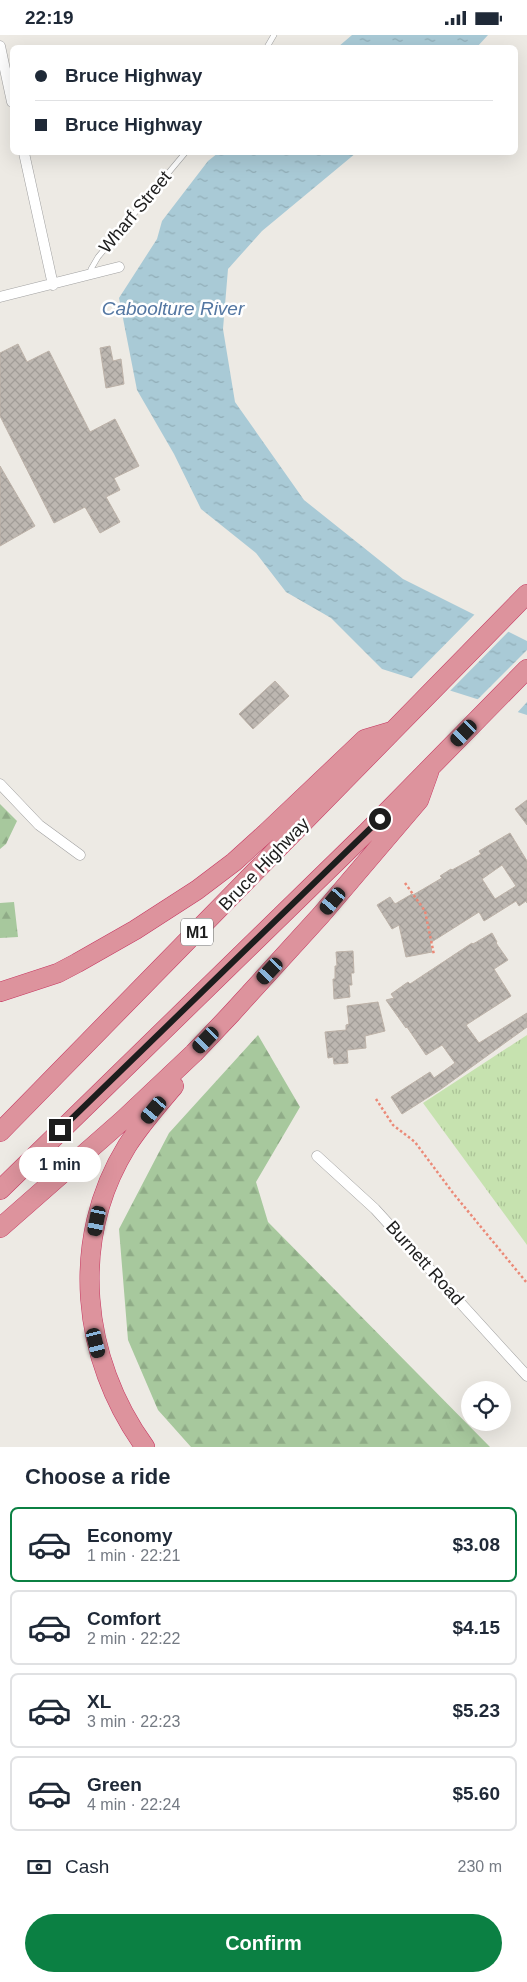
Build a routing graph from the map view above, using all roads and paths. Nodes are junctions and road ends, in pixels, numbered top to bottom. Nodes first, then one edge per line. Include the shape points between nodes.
1 (0, 47) edge
2 (10, 93) edge
3 (24, 155) edge
4 (183, 155) edge
5 (119, 267) dead end
6 (90, 275) junction
7 (53, 285) junction
8 (0, 297) edge
9 (527, 594) edge
10 (527, 669) edge
11 (393, 731) junction
12 (432, 767) junction
13 (0, 784) edge
14 (80, 855) dead end
15 (405, 883) dead end
16 (434, 955) dead end
17 (0, 992) edge
18 (194, 1053) junction
19 (376, 1099) dead end
20 (0, 1132) edge
21 (317, 1156) dead end
22 (0, 1191) edge
23 (0, 1228) edge
24 (527, 1283) edge
25 (527, 1376) edge
26 (145, 1447) edge

1 - 2 street
3 - 7 street
4 - 6 lane, Wharf Street via 108,244 93,264
5 - 6 street, Wharf Street
6 - 7 street, Wharf Street
7 - 8 street, Wharf Street
9 - 11 highway, Bruce Highway / M1
10 - 12 highway, M1
11 - 17 highway via 365,739 234,862 198,890 58,973
11 - 20 highway, Bruce Highway / M1
12 - 18 highway via 419,800 290,950
12 - 22 highway, M1
13 - 14 street via 39,825
15 - 16 path via 425,911
18 - 23 highway
18 - 26 highway via 184,1075 147,1118 118,1163 102,1203 90,1261 92,1322 100,1361 117,1400
19 - 24 path via 393,1125 416,1142
21 - 25 street, Burnett Road via 375,1209

